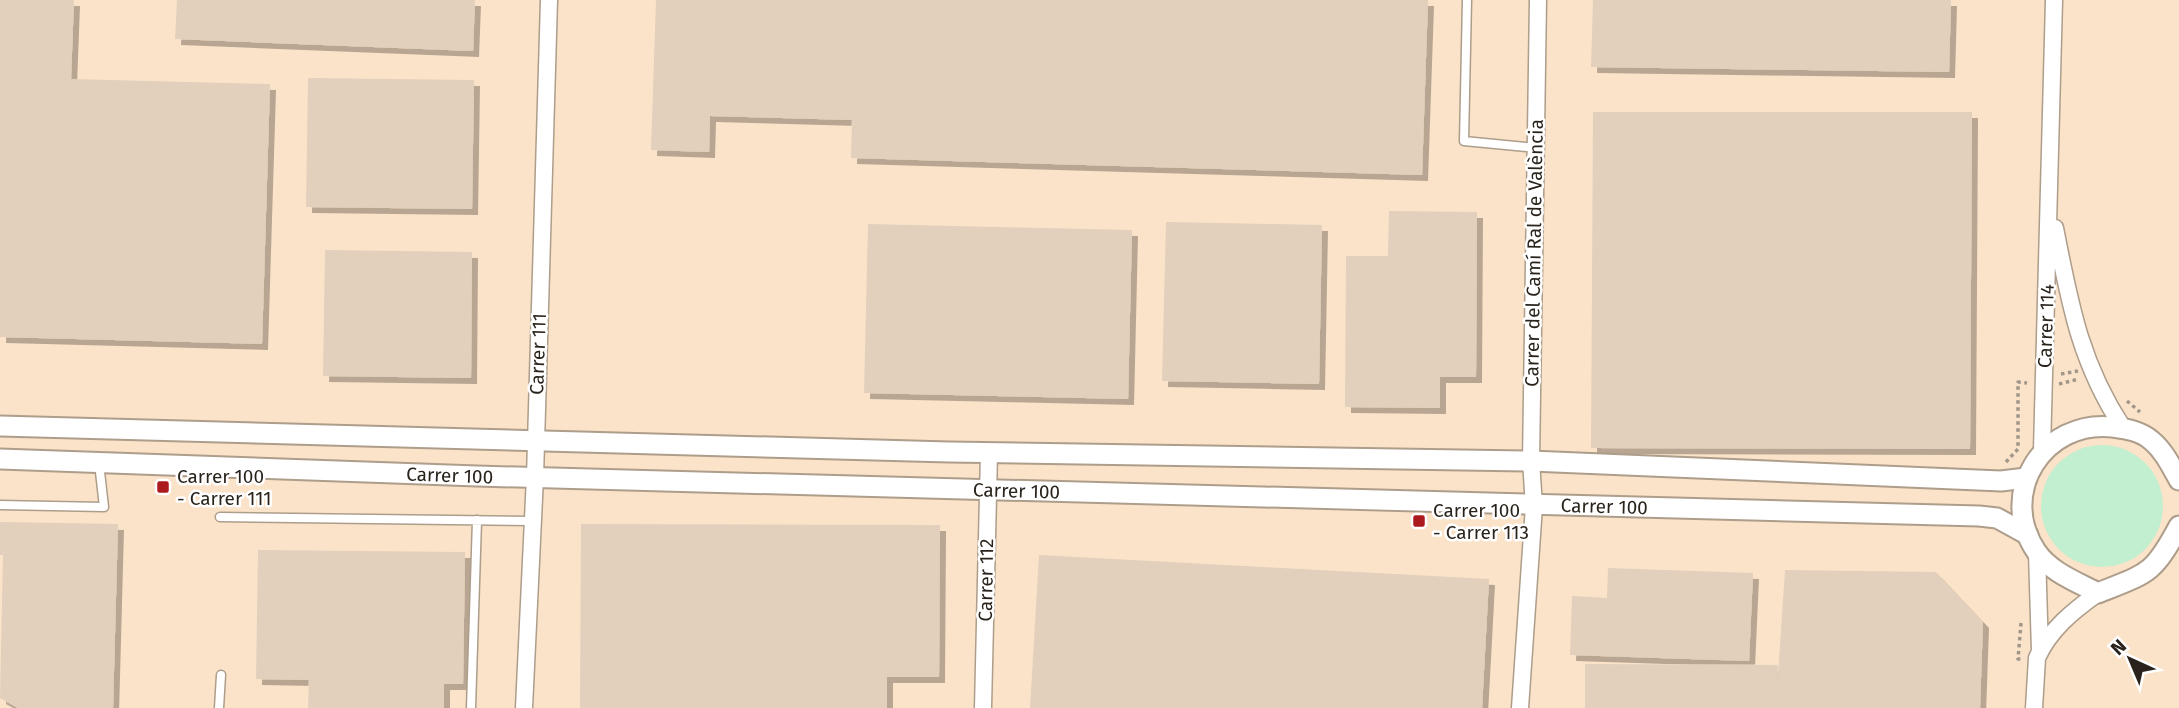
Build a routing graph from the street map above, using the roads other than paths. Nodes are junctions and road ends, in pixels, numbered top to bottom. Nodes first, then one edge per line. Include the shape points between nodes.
1 (549, 0) edge
2 (1467, 0) edge
3 (1538, 0) edge
4 (2054, 0) edge
5 (1536, 148) junction
6 (2050, 202) junction
7 (0, 426) edge
8 (2123, 428) junction
9 (536, 441) junction
10 (2042, 445) junction
11 (989, 453) junction
12 (0, 459) edge
13 (1531, 461) junction
14 (99, 463) junction
15 (2176, 471) edge
16 (535, 477) junction
17 (2026, 478) junction
18 (987, 490) junction
19 (0, 505) edge
20 (1534, 506) junction
21 (220, 517) dead end
22 (477, 520) junction
23 (533, 521) junction
24 (2179, 526) edge
25 (2033, 544) junction
26 (2172, 550) edge
27 (2098, 593) junction
28 (2040, 651) junction
29 (221, 675) dead end
30 (219, 708) edge
31 (471, 708) edge
32 (524, 708) edge
33 (983, 708) edge
34 (1520, 708) edge
35 (2034, 708) edge

1 - 9 street, Carrer 111
2 - 5 lane via 1464,141
3 - 5 street, Carrer del Camí Ral de València
4 - 6 street, Carrer 114
5 - 13 street, Carrer del Camí Ral de València
6 - 8 street, Carrer 114 via 2088,367
6 - 10 street, Carrer 114
7 - 9 street, Carrer 100
8 - 10 street via 2096,425
8 - 15 street via 2151,439
9 - 11 street, Carrer 100
9 - 16 street, Carrer 111
10 - 17 street
11 - 13 street, Carrer 100
11 - 18 street, Carrer 112
12 - 14 street, Carrer 100
13 - 17 street, Carrer 100 via 2001,481
13 - 20 street, Carrer del Camí Ral de València
14 - 16 street, Carrer 100
14 - 19 lane via 104,507
16 - 18 street, Carrer 100
16 - 23 street, Carrer 111
17 - 25 street via 2020,507
18 - 20 street, Carrer 100
18 - 33 street, Carrer 112
20 - 25 street, Carrer 100 via 1979,516 1997,518
20 - 34 street, Carrer del Camí Ral de València
21 - 22 lane
22 - 23 lane
22 - 31 lane
23 - 32 street, Carrer 111
24 - 26 street
25 - 27 street, Carrer 100 via 2055,570
25 - 28 street
26 - 27 street via 2137,579
27 - 28 street via 2065,617
28 - 35 street
29 - 30 lane

